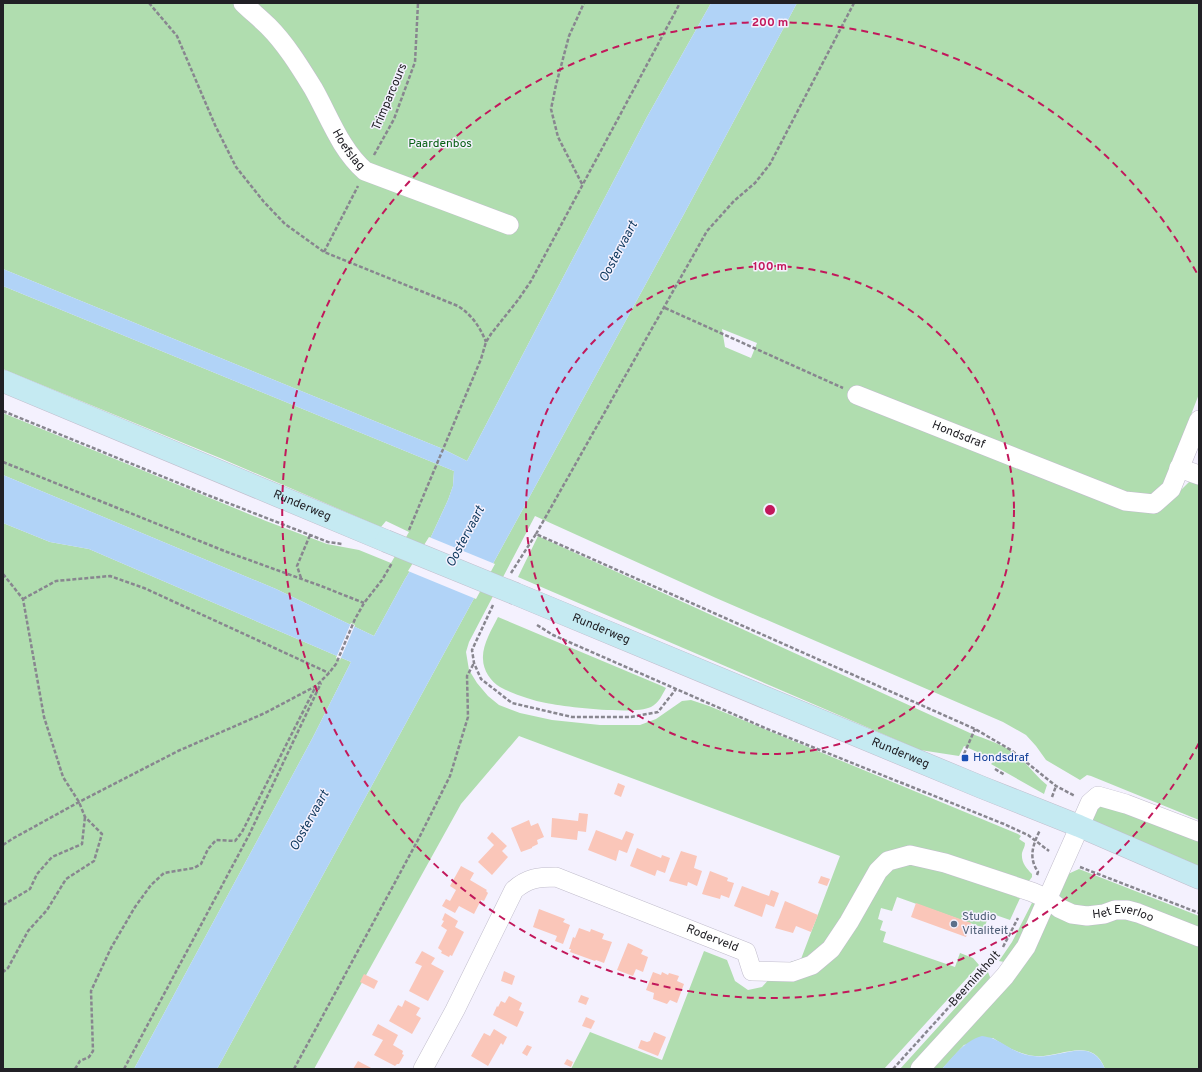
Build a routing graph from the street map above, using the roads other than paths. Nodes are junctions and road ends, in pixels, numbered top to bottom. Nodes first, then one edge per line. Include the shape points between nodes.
1 (243, 3) edge
2 (509, 225) dead end
3 (3, 381) edge
4 (857, 395) road end
5 (1199, 420) edge
6 (1179, 468) junction
7 (1199, 475) edge
8 (1079, 826) junction
9 (1199, 832) edge
10 (1199, 878) edge
11 (1040, 895) junction
12 (1199, 937) edge
13 (423, 1069) edge
14 (920, 1069) edge

1 - 2 street, Hoefslag via 269,27 293,57 343,145 365,171
3 - 8 street, Runderweg, bridge
4 - 6 street, Hondsdraf via 1125,500 1154,504 1171,489
5 - 6 street, Hondsdraf
6 - 7 street
8 - 9 street via 1090,803 1098,796
8 - 10 street, Runderweg
8 - 11 street, Beerninkholt via 1063,860
11 - 12 street, Het Everloo via 1072,914 1087,916 1127,910
11 - 13 street, Roderveld via 924,858 910,855 888,861 878,871 831,949 812,965 792,972 775,972 752,971 746,952 556,877 539,877 523,882 514,890
11 - 14 street, Beerninkholt via 1026,947 1005,976

